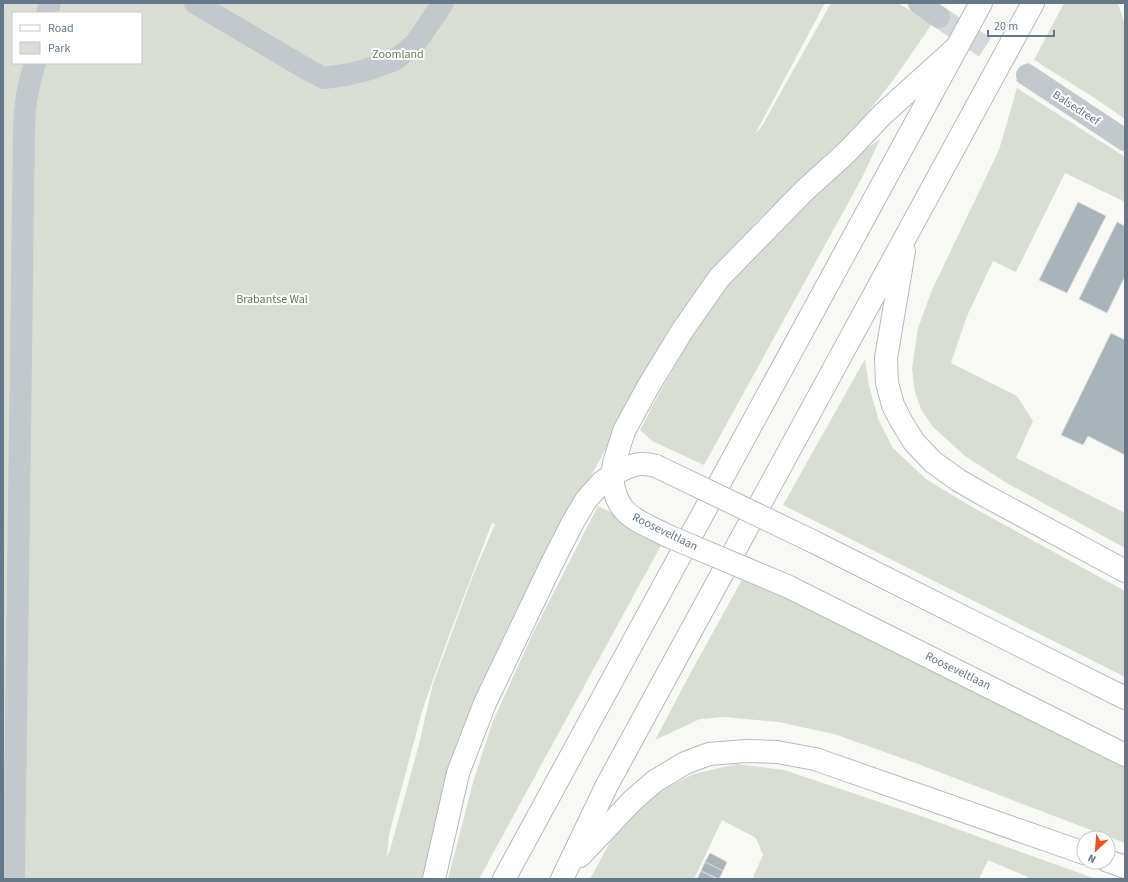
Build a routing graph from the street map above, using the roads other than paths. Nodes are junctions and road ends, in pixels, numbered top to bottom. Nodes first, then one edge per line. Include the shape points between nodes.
1 (195, 3) edge
2 (443, 3) edge
3 (919, 3) edge
4 (981, 3) edge
5 (1032, 3) edge
6 (939, 17) tunnel mouth
7 (957, 47) junction
8 (34, 64) edge
9 (1027, 75) tunnel mouth
10 (1125, 140) edge
11 (906, 234) junction
12 (612, 475) junction
13 (1125, 571) edge
14 (1125, 698) edge
15 (1125, 755) edge
16 (1076, 849) edge
17 (564, 875) edge
18 (14, 879) edge
19 (434, 879) edge
20 (504, 879) edge

1 - 2 street via 324,78 366,70 395,60 415,44
3 - 6 street
4 - 7 main road
5 - 11 main road
7 - 12 main road via 883,114 719,278 682,331 624,431
7 - 20 main road
8 - 18 street via 24,108
9 - 10 street, Balsedreef
11 - 13 main road via 886,364 887,383 893,405 914,442 933,462 958,480
11 - 17 main road via 607,785
12 - 14 main road, bridge via 636,465 656,466
12 - 15 main road, Rooseveltlaan, bridge via 616,497 629,515 668,536 787,586
12 - 19 main road via 586,500 573,522 485,703 458,773
16 - 17 main road via 815,759 777,752 746,750 709,754 685,763 655,782 633,800

